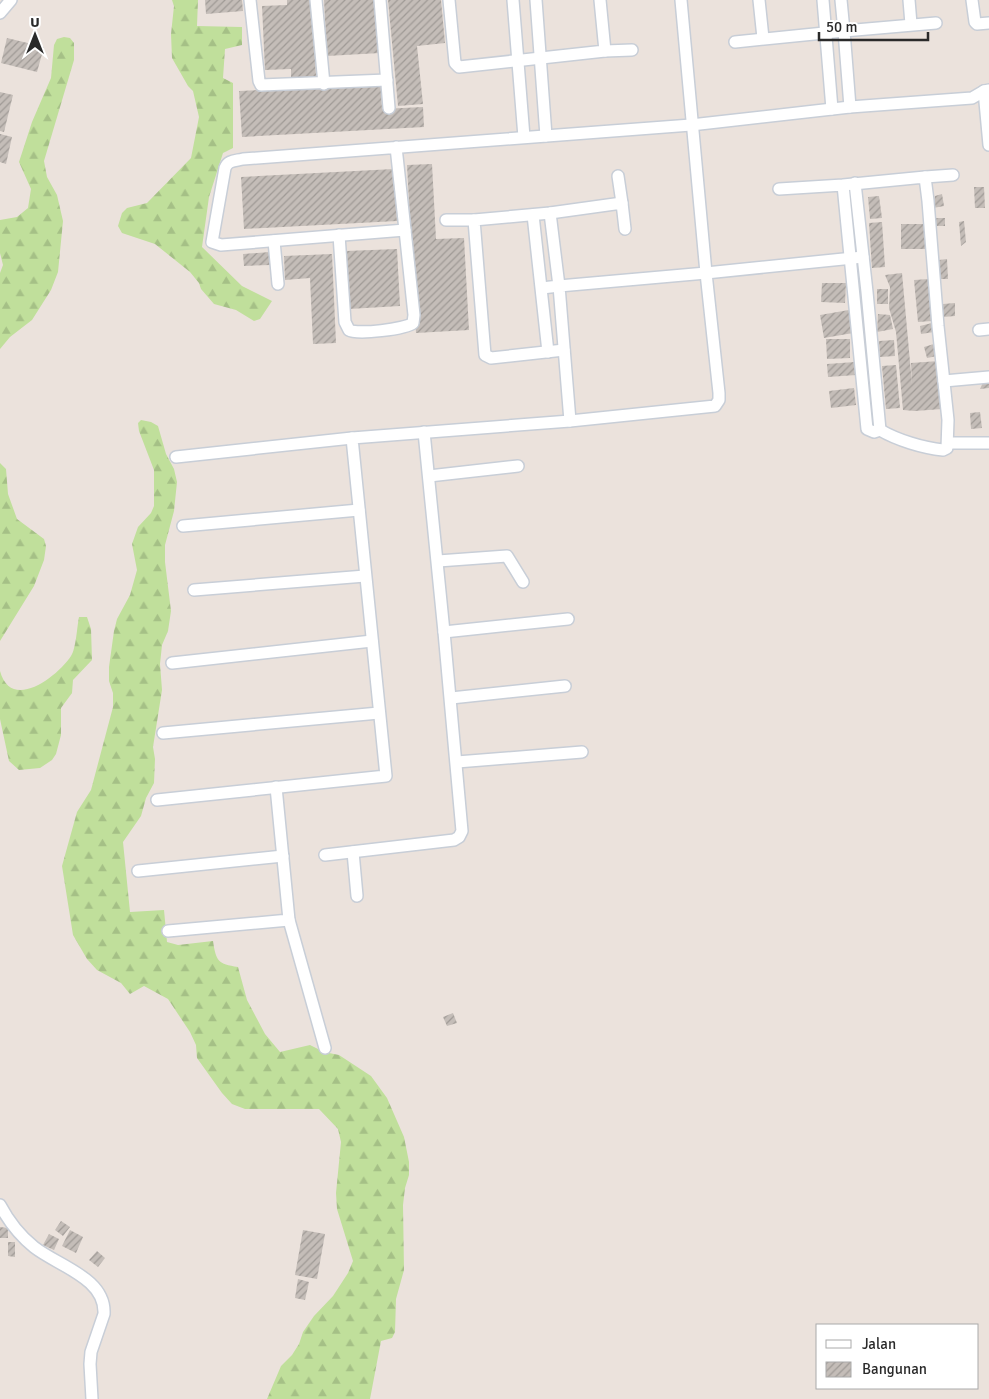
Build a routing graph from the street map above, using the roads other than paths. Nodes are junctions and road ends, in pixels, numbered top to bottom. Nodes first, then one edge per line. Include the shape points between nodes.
1 (11, 0) edge
2 (250, 0) edge
3 (316, 0) edge
4 (380, 0) edge
5 (449, 0) edge
6 (513, 0) edge
7 (536, 0) edge
8 (600, 0) edge
9 (681, 0) edge
10 (759, 0) edge
11 (823, 0) edge
12 (841, 0) edge
13 (909, 0) edge
14 (972, 0) edge
15 (0, 12) edge
16 (936, 23) dead end
17 (989, 23) edge
18 (911, 24) junction
19 (844, 31) junction
20 (826, 32) junction
21 (763, 38) junction
22 (735, 42) dead end
23 (632, 50) dead end
24 (605, 51) junction
25 (540, 59) junction
26 (519, 61) junction
27 (387, 80) junction
28 (324, 84) junction
29 (986, 90) edge
30 (972, 98) junction
31 (987, 105) edge
32 (850, 107) junction
33 (389, 108) dead end
34 (832, 109) junction
35 (691, 125) junction
36 (546, 136) junction
37 (524, 138) junction
38 (989, 145) edge
39 (396, 147) junction
40 (953, 175) dead end
41 (618, 176) dead end
42 (925, 177) junction
43 (855, 183) junction
44 (843, 185) junction
45 (779, 189) dead end
46 (622, 202) junction
47 (550, 213) junction
48 (533, 214) junction
49 (446, 220) dead end
50 (474, 220) junction
51 (625, 229) dead end
52 (405, 230) junction
53 (339, 235) junction
54 (274, 241) junction
55 (863, 257) junction
56 (850, 259) junction
57 (706, 273) junction
58 (278, 284) dead end
59 (559, 286) junction
60 (542, 288) junction
61 (564, 350) junction
62 (548, 352) junction
63 (989, 377) edge
64 (944, 381) junction
65 (570, 421) junction
66 (880, 430) junction
67 (424, 432) junction
68 (352, 438) junction
69 (948, 443) junction
70 (989, 443) edge
71 (176, 457) dead end
72 (518, 466) dead end
73 (429, 476) junction
74 (359, 510) junction
75 (183, 526) dead end
76 (438, 561) junction
77 (365, 576) junction
78 (523, 582) dead end
79 (194, 590) dead end
80 (568, 620) dead end
81 (444, 632) junction
82 (372, 641) junction
83 (172, 663) dead end
84 (565, 686) dead end
85 (451, 698) junction
86 (379, 713) junction
87 (163, 733) dead end
88 (582, 752) dead end
89 (456, 762) junction
90 (276, 788) junction
91 (157, 800) dead end
92 (353, 852) junction
93 (283, 856) junction
94 (325, 856) dead end
95 (138, 870) dead end
96 (357, 896) dead end
97 (289, 920) junction
98 (168, 931) dead end
99 (325, 1048) dead end
100 (0, 1205) edge
101 (92, 1399) edge

1 - 15 street
2 - 28 street via 260,83 265,86
3 - 28 street
4 - 27 street
5 - 26 street via 455,64 459,67
6 - 26 street
7 - 25 street
8 - 24 street
9 - 35 street
10 - 21 street
11 - 20 street
12 - 19 street
13 - 18 street
14 - 17 street via 975,22
16 - 18 street
18 - 19 street
19 - 20 street
19 - 32 street
20 - 21 street
20 - 34 street
21 - 22 street
23 - 24 street
24 - 25 street
25 - 26 street
25 - 36 street
26 - 37 street
27 - 28 street
27 - 33 street
29 - 30 street
29 - 31 street
30 - 31 street
30 - 32 street
31 - 38 street
32 - 34 street
34 - 35 street
35 - 36 street
35 - 57 street
36 - 37 street
37 - 39 street
39 - 52 street
39 - 54 street via 242,159 226,164 212,242 220,245
40 - 42 street
41 - 46 street
42 - 43 street
42 - 64 street
43 - 44 street
43 - 55 street
44 - 45 street
44 - 56 street
46 - 47 street
46 - 51 street
47 - 48 street
47 - 59 street
48 - 50 street
48 - 60 street
49 - 50 street
50 - 62 street via 485,354 491,358
52 - 53 street
52 - 53 street via 413,323 404,327 357,332 349,330 345,322
53 - 54 street
54 - 58 street
55 - 56 street
55 - 66 street
56 - 57 street
56 - 66 street via 867,429
57 - 59 street
57 - 65 street via 719,393 715,406
59 - 60 street
59 - 61 street
60 - 62 street
61 - 62 street
61 - 65 street
63 - 64 street
64 - 69 street
65 - 67 street
66 - 69 street via 940,450 947,448
67 - 68 street
67 - 73 street
68 - 71 street
68 - 74 street
69 - 70 street
72 - 73 street
73 - 76 street
74 - 75 street
74 - 77 street
76 - 78 street via 508,556
76 - 81 street
77 - 79 street
77 - 82 street
80 - 81 street
81 - 85 street
82 - 83 street
82 - 86 street
84 - 85 street
85 - 89 street
86 - 87 street
86 - 90 street via 386,776
88 - 89 street
89 - 92 street via 462,831 459,837
90 - 91 street
90 - 93 street
92 - 94 street
92 - 96 street
93 - 95 street
93 - 97 street
97 - 98 street
97 - 99 street
100 - 101 street via 22,1238 88,1280 98,1294 104,1314 91,1352

